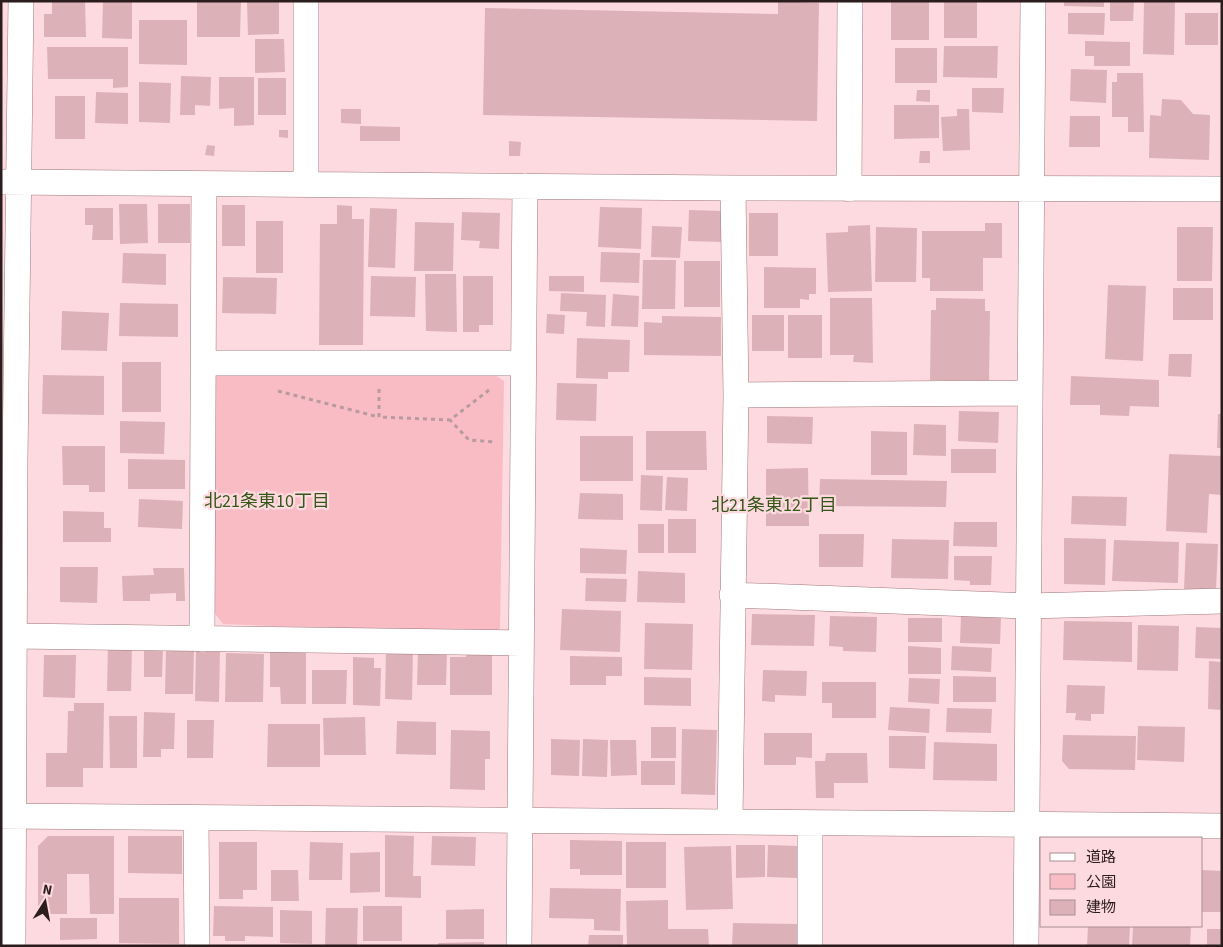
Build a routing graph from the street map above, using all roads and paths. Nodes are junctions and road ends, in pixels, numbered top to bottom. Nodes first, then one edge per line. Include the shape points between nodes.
1 (21, 1) edge
2 (306, 1) edge
3 (850, 1) edge
4 (1033, 1) edge
5 (10, 182) edge
6 (204, 184) junction
7 (306, 184) junction
8 (525, 186) junction
9 (733, 188) junction
10 (849, 189) junction
11 (1032, 189) junction
12 (1222, 189) edge
13 (204, 362) junction
14 (379, 363) junction
15 (523, 363) junction
16 (277, 390) dead end
17 (490, 390) dead end
18 (1030, 393) junction
19 (736, 395) junction
20 (379, 417) junction
21 (450, 420) junction
22 (505, 442) dead end
23 (8, 460) edge
24 (732, 595) junction
25 (1222, 601) edge
26 (1028, 606) junction
27 (15, 636) junction
28 (202, 639) junction
29 (520, 643) junction
30 (8, 816) edge
31 (196, 818) junction
32 (519, 821) junction
33 (730, 822) junction
34 (810, 823) junction
35 (1026, 825) junction
36 (1222, 826) edge
37 (13, 946) edge
38 (197, 946) edge
39 (519, 946) edge
40 (810, 946) edge
41 (1026, 946) edge

1 - 5 street
2 - 7 street
3 - 10 street
4 - 11 street
5 - 6 street
5 - 23 street
6 - 7 street
6 - 13 street
7 - 8 street
8 - 9 street
8 - 15 street
9 - 10 street
9 - 19 street
10 - 11 street
11 - 12 street
11 - 18 street
13 - 14 street
13 - 28 street
14 - 15 street
14 - 20 path
15 - 29 street
16 - 20 path
17 - 21 path
18 - 19 street
18 - 26 street
19 - 24 street
20 - 21 path
21 - 22 path via 469,440
23 - 27 street
24 - 26 street
24 - 33 street
25 - 26 street
26 - 35 street
27 - 28 street
27 - 30 street
28 - 29 street
29 - 32 street
30 - 31 street
30 - 37 street
31 - 32 street
31 - 38 street
32 - 33 street
32 - 39 street
33 - 34 street
34 - 35 street
34 - 40 street
35 - 36 street
35 - 41 street

